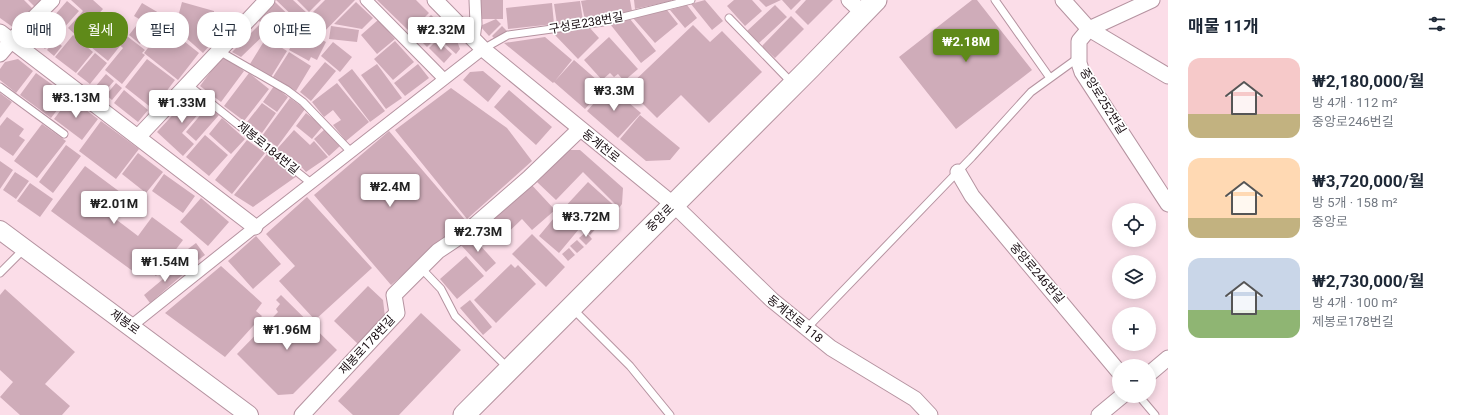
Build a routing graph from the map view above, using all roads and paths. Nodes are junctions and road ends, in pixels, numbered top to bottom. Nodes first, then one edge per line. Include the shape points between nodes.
1 (52, 0) edge
2 (267, 0) edge
3 (366, 0) edge
4 (435, 0) edge
5 (475, 0) edge
6 (691, 0) edge
7 (995, 0) edge
8 (1063, 0) edge
9 (1152, 0) edge
10 (863, 4) edge
11 (729, 18) dead end
12 (1089, 29) junction
13 (6, 36) edge
14 (478, 44) junction
15 (219, 51) junction
16 (0, 54) edge
17 (1079, 58) junction
18 (1168, 76) edge
19 (1050, 78) junction
20 (444, 79) junction
21 (188, 84) junction
22 (794, 84) junction
23 (0, 87) edge
24 (580, 129) junction
25 (64, 134) dead end
26 (138, 137) junction
27 (351, 152) junction
28 (958, 172) junction
29 (311, 183) junction
30 (1168, 204) edge
31 (674, 205) junction
32 (255, 227) junction
33 (0, 230) edge
34 (24, 249) junction
35 (421, 268) junction
36 (0, 273) edge
37 (570, 307) junction
38 (131, 326) junction
39 (807, 328) junction
40 (1168, 358) edge
41 (1112, 364) edge
42 (1156, 368) edge
43 (509, 369) junction
44 (1114, 403) edge
45 (1145, 403) edge
46 (249, 415) edge
47 (302, 415) edge
48 (464, 415) edge
49 (670, 415) edge
50 (930, 415) edge
51 (1099, 415) edge
52 (1155, 415) edge

1 - 13 street
2 - 15 street
3 - 20 street
4 - 14 street, 동계천로
5 - 14 street
6 - 14 lane, 구성로238번길 via 603,22 508,36
7 - 19 lane
8 - 12 street
9 - 12 street
10 - 22 main road, 중앙로
11 - 22 lane
12 - 17 street, 중앙로252번길 via 1079,41
12 - 18 street
13 - 16 street
13 - 26 street
14 - 20 street, 제봉로184번길
14 - 24 street, 동계천로
15 - 21 street
15 - 27 lane via 303,102
17 - 19 lane
17 - 30 street, 중앙로252번길 via 1082,72
19 - 28 lane via 1031,92
20 - 27 street, 제봉로184번길
21 - 26 street
21 - 29 lane, 제봉로184번길
22 - 31 main road, 중앙로
23 - 25 lane
24 - 31 street, 동계천로
24 - 35 street, 제봉로178번길 via 529,178 468,231 438,251
26 - 32 street
27 - 29 street, 제봉로184번길
28 - 39 lane
28 - 41 street, 중앙로246번길 via 972,196
29 - 32 street, 제봉로184번길
31 - 37 main road, 중앙로
31 - 39 street, 동계천로 118 via 772,300
32 - 38 street, 제봉로184번길
33 - 34 street, 제봉로
34 - 36 lane
34 - 38 street, 제봉로
35 - 43 lane via 440,289 455,316
35 - 47 street, 제봉로178번길 via 394,295 397,313
37 - 43 main road, 중앙로
37 - 49 lane via 630,366
38 - 46 street, 제봉로
39 - 50 street, 동계천로 118 via 831,348 915,399
40 - 42 street
43 - 48 main road, 중앙로
44 - 51 street
45 - 52 lane

